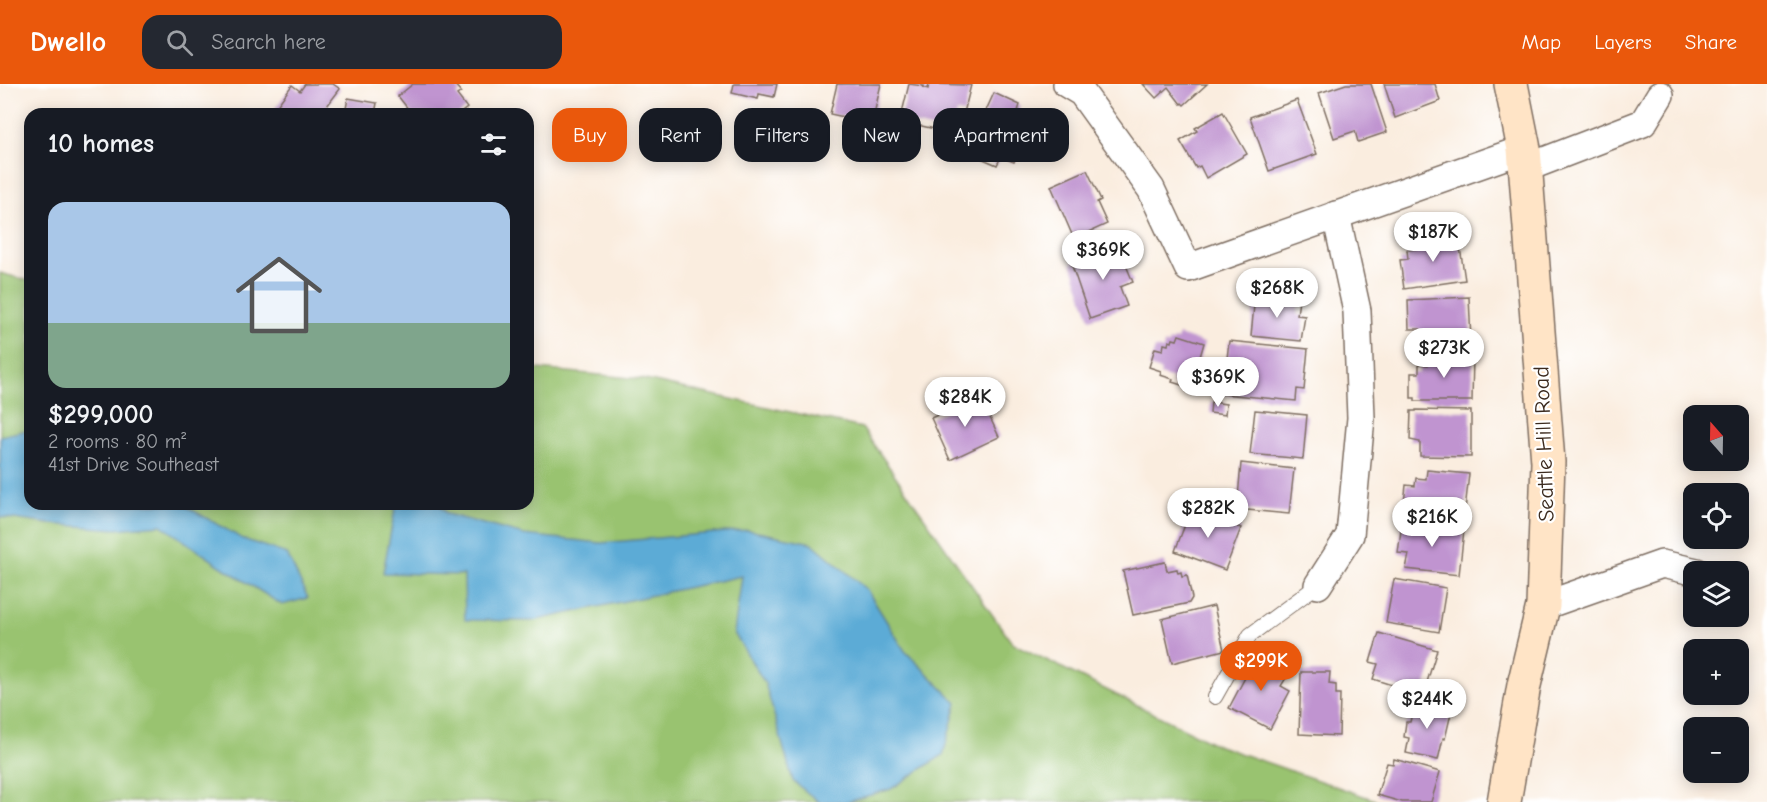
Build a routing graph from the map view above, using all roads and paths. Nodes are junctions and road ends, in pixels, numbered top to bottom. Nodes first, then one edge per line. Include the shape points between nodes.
1 (1067, 84) edge
2 (1511, 84) edge
3 (1660, 95) dead end
4 (1525, 158) junction
5 (1336, 215) junction
6 (1683, 569) edge
7 (1318, 585) joint
8 (1543, 606) junction
9 (1215, 697) dead end
10 (1504, 802) edge

1 - 5 street via 1082,93 1151,189 1188,268
2 - 4 main road, Seattle Hill Road
3 - 4 street via 1643,123
4 - 5 street
4 - 8 main road, Seattle Hill Road via 1548,462
5 - 7 street via 1357,311 1361,418 1350,535
6 - 8 street via 1662,564
7 - 9 lane via 1250,635
8 - 10 main road, Seattle Hill Road via 1524,685

